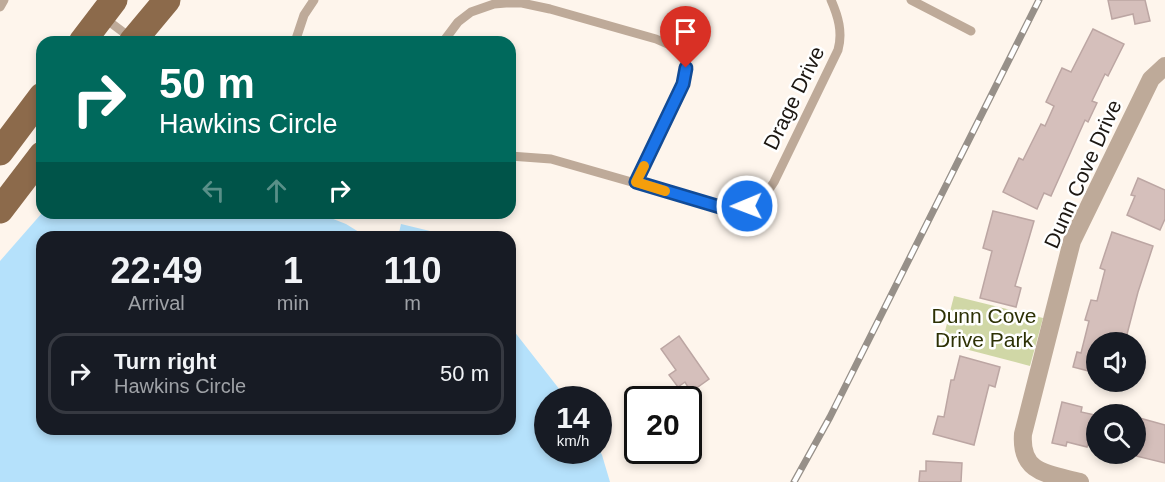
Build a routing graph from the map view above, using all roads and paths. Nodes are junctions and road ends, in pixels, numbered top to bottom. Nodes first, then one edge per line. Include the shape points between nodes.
1 (4, 0) edge
2 (167, 0) edge
3 (314, 0) edge
4 (831, 0) edge
5 (911, 0) edge
6 (0, 7) edge
7 (108, 8) edge
8 (972, 31) dead end
9 (87, 36) edge
10 (129, 36) edge
11 (137, 36) edge
12 (296, 36) edge
13 (447, 36) edge
14 (1165, 66) edge
15 (36, 104) edge
16 (0, 152) edge
17 (516, 156) edge
18 (36, 163) edge
19 (636, 182) junction
20 (0, 210) edge
21 (1080, 482) edge

1 - 6 lane
2 - 11 main road
3 - 12 lane
4 - 19 lane, Drage Drive via 840,33 838,50 765,197 747,206 720,207
5 - 8 lane
7 - 9 main road
7 - 10 lane
13 - 19 lane via 471,12 494,4 522,3 672,46 684,57 686,75
14 - 21 street, Dunn Cove Drive via 1151,79 1072,241 1023,434 1025,456 1039,472
15 - 16 main road
17 - 19 lane, Drage Drive via 551,159
18 - 20 main road

